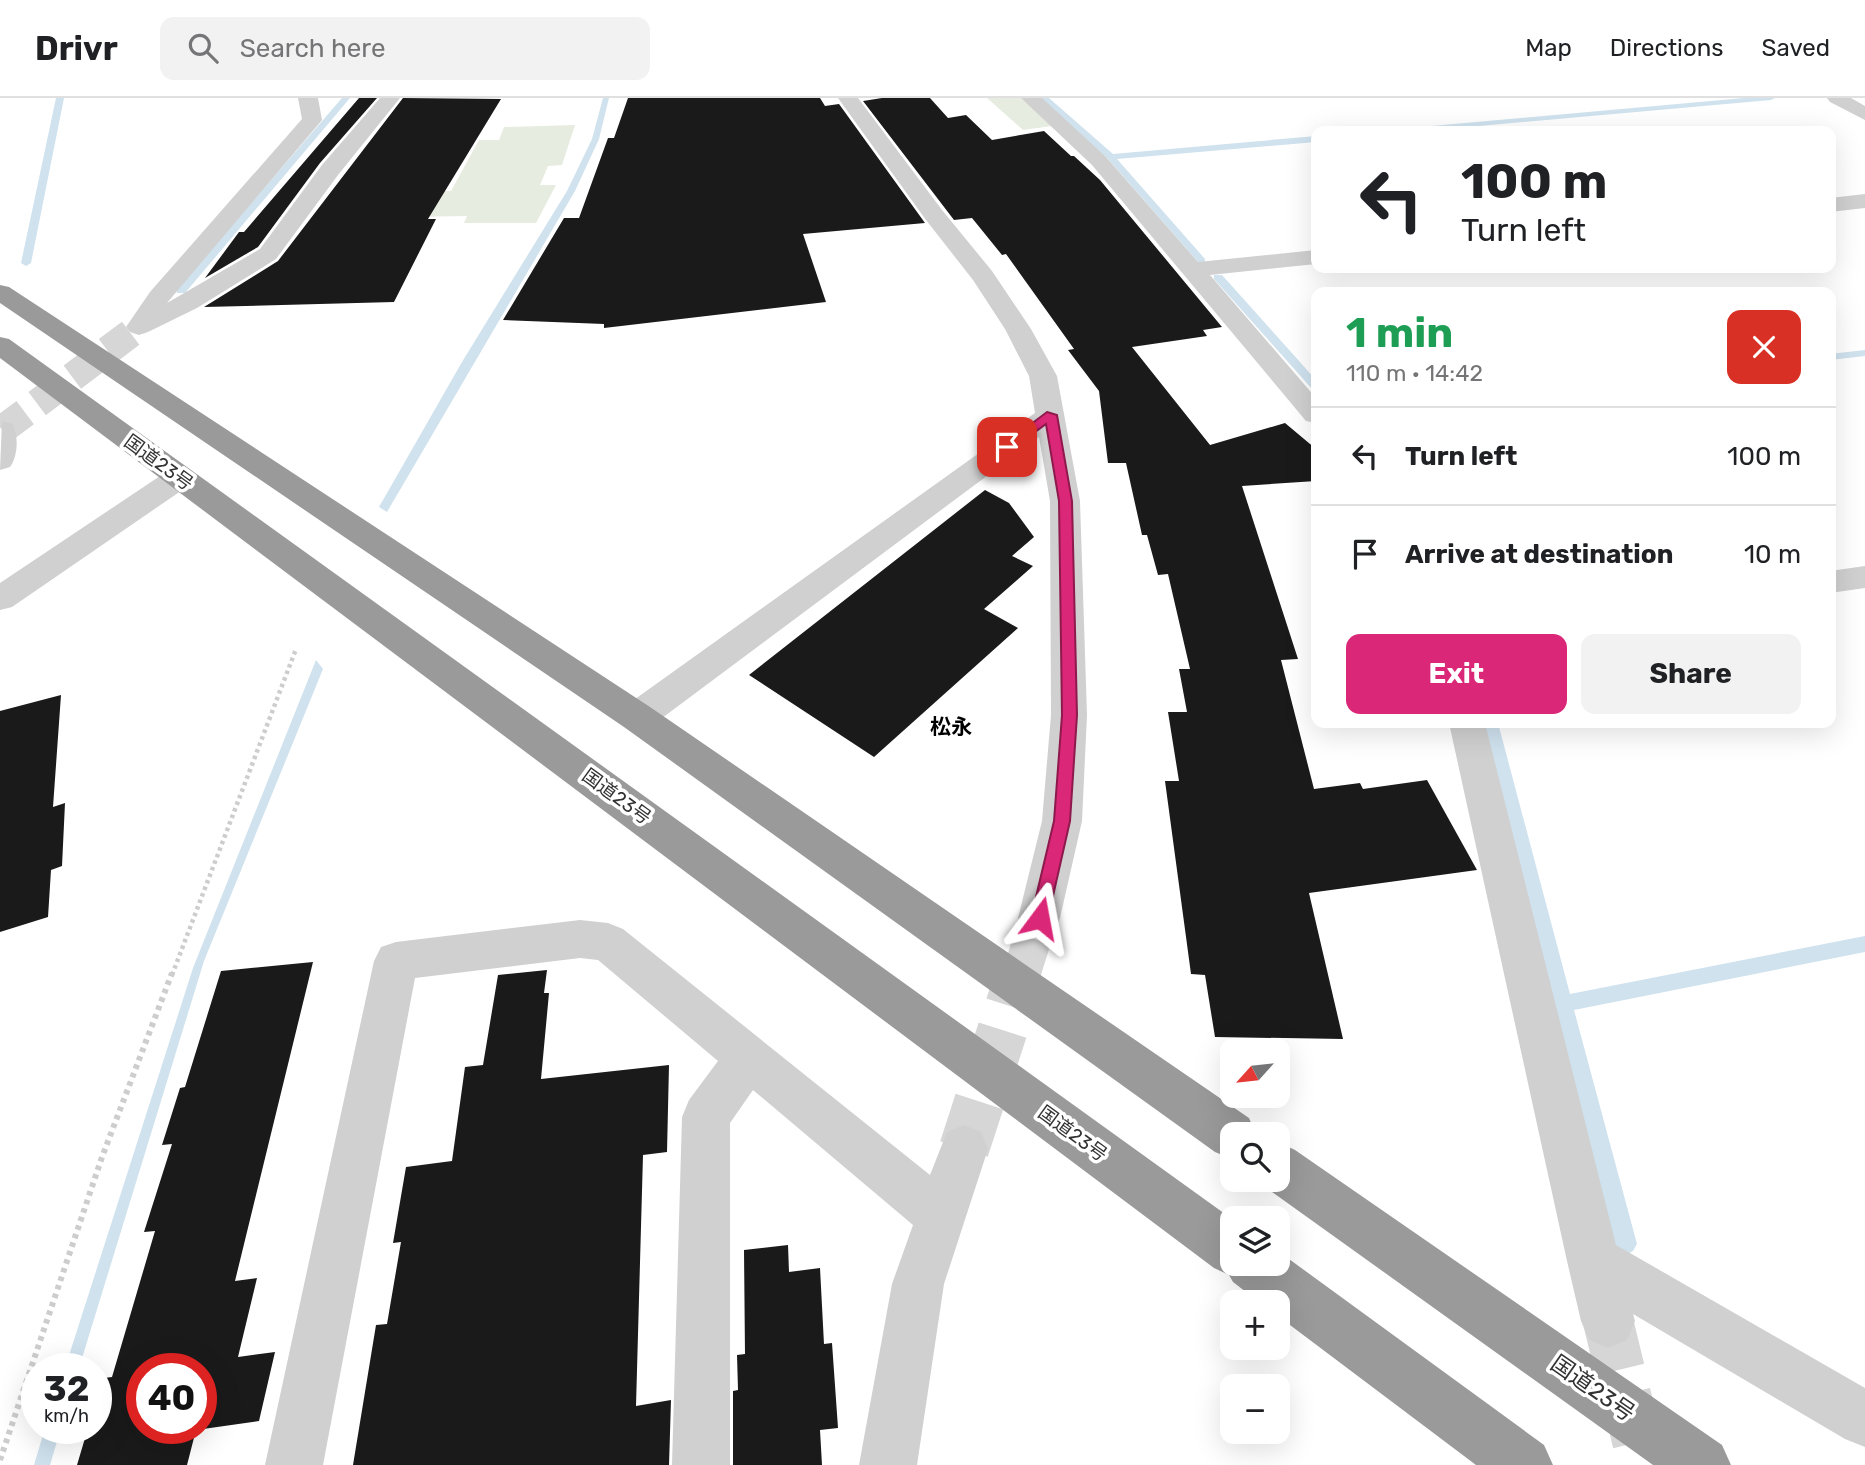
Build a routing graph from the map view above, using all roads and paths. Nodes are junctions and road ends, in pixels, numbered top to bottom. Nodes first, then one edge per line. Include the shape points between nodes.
1 (309, 98) edge
2 (390, 98) edge
3 (848, 98) edge
4 (1031, 98) edge
5 (1837, 98) edge
6 (1865, 114) edge
7 (1865, 201) edge
8 (1836, 204) edge
9 (1311, 258) edge
10 (1191, 270) junction
11 (0, 292) edge
12 (0, 345) edge
13 (1311, 409) edge
14 (1051, 415) junction
15 (2, 430) dead end
16 (0, 461) edge
17 (180, 477) junction
18 (1865, 577) edge
19 (1836, 581) edge
20 (0, 599) edge
21 (296, 649) dead end
22 (637, 717) junction
23 (1468, 728) edge
24 (1040, 918) tunnel mouth
25 (749, 1058) junction
26 (1220, 1127) edge
27 (964, 1149) tunnel mouth
28 (1290, 1175) edge
29 (941, 1216) junction
30 (1220, 1241) edge
31 (1593, 1261) junction
32 (1267, 1276) edge
33 (1608, 1321) tunnel mouth
34 (1865, 1419) edge
35 (0, 1460) edge
36 (294, 1465) edge
37 (701, 1465) edge
38 (888, 1465) edge
39 (1524, 1465) edge
40 (1702, 1465) edge

1 - 2 street via 312,120 159,297 139,327 268,254
3 - 14 street via 1018,329 1043,376
4 - 10 street via 1099,161
5 - 6 street
7 - 8 street
9 - 10 street
10 - 13 street
11 - 22 highway
12 - 17 highway, 国道23号
14 - 22 street
14 - 24 street via 1065,501 1069,715 1062,821
15 - 16 street
17 - 20 street
17 - 30 highway, 国道23号
18 - 19 street
21 - 35 path via 102,1157
22 - 26 highway
23 - 31 street
25 - 29 street
25 - 36 street via 608,942 580,939 396,961
25 - 37 street via 706,1117
27 - 29 street
28 - 40 highway, 国道23号
29 - 38 street via 918,1284
31 - 33 street
31 - 34 street
32 - 39 highway

